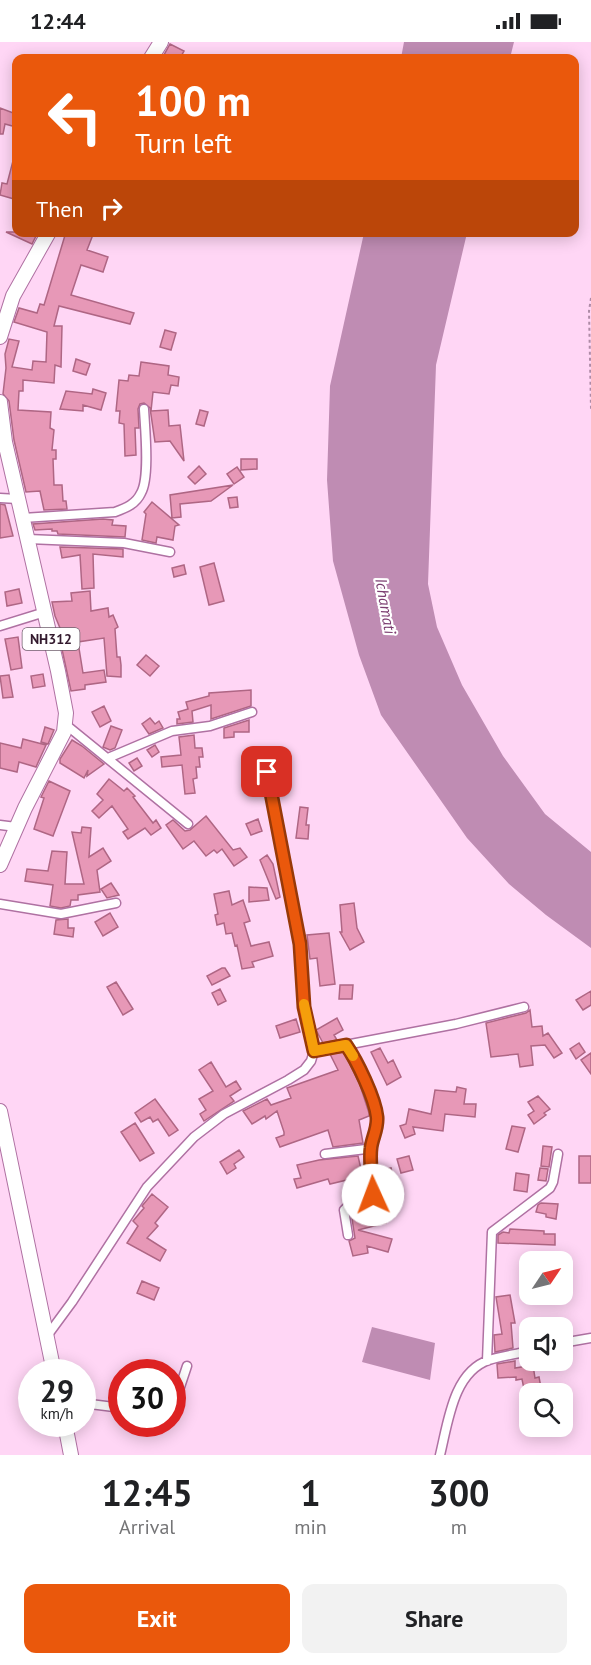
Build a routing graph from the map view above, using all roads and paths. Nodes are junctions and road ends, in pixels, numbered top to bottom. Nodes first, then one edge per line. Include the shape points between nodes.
1 (46, 237) edge
2 (591, 298) edge
3 (0, 337) edge
4 (0, 402) edge
5 (144, 409) dead end
6 (591, 410) edge
7 (0, 498) edge
8 (18, 500) junction
9 (23, 518) junction
10 (28, 539) junction
11 (170, 552) dead end
12 (45, 612) junction
13 (0, 626) edge
14 (252, 712) dead end
15 (64, 724) junction
16 (108, 758) junction
17 (267, 772) dead end
18 (188, 824) dead end
19 (0, 825) edge
20 (16, 827) junction
21 (0, 865) edge
22 (116, 903) dead end
23 (0, 904) edge
24 (524, 1007) dead end
25 (346, 1045) junction
26 (314, 1051) junction
27 (0, 1111) edge
28 (371, 1146) junction
29 (324, 1154) dead end
30 (558, 1154) dead end
31 (348, 1234) dead end
32 (47, 1336) junction
33 (591, 1338) edge
34 (573, 1341) edge
35 (519, 1354) edge
36 (51, 1359) edge
37 (487, 1361) junction
38 (187, 1366) dead end
39 (186, 1369) edge
40 (68, 1437) edge
41 (71, 1455) edge
42 (440, 1455) edge

1 - 3 highway via 13,296
2 - 6 path
4 - 8 highway, NH312
5 - 9 street via 146,480 135,502 115,512
7 - 8 street
8 - 9 highway, NH312
9 - 10 highway, NH312
10 - 11 street via 124,543
10 - 12 highway, NH312
12 - 13 street
12 - 15 highway, NH312 via 66,713
14 - 16 street via 210,726 172,731
15 - 16 street
15 - 20 highway, NH312 via 64,732
16 - 18 street
17 - 26 street via 300,944 304,1007
19 - 20 street
20 - 21 highway, NH312
22 - 23 street via 61,914
24 - 25 street
25 - 26 street
25 - 28 street via 376,1109 378,1118
26 - 32 street via 304,1070 224,1114 200,1131 162,1170
27 - 32 highway
28 - 29 street
28 - 31 street via 373,1195 344,1210
30 - 37 street via 550,1188 492,1233
32 - 36 highway
33 - 34 street
35 - 37 street
37 - 42 street via 463,1379
38 - 39 street
40 - 41 highway

